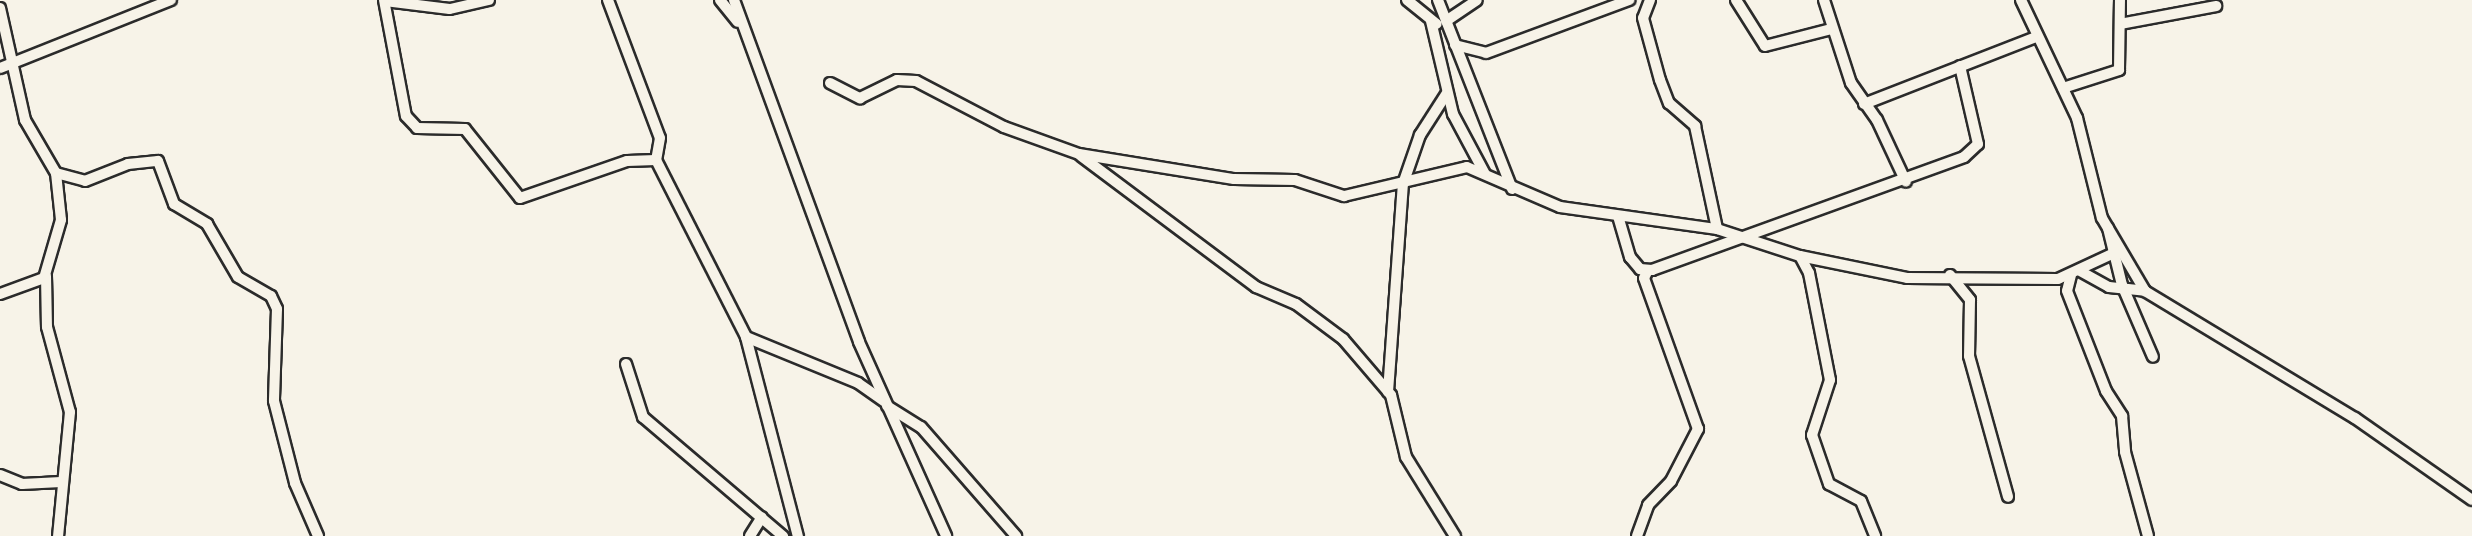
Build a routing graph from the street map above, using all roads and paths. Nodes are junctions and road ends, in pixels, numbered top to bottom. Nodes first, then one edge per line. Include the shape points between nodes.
1 (171, 0) edge
2 (385, 0) edge
3 (488, 0) edge
4 (608, 0) edge
5 (720, 0) edge
6 (734, 0) edge
7 (1407, 0) edge
8 (1438, 0) edge
9 (1477, 0) edge
10 (1629, 0) edge
11 (1650, 0) edge
12 (1736, 0) edge
13 (1824, 0) edge
14 (2021, 0) edge
15 (2120, 0) edge
16 (2216, 6) dead end
17 (0, 8) edge
18 (1431, 21) junction
19 (2120, 24) junction
20 (1448, 26) junction
21 (1831, 29) junction
22 (2036, 37) junction
23 (1455, 45) junction
24 (15, 57) junction
25 (761, 62) junction
26 (1960, 66) junction
27 (0, 68) edge
28 (830, 83) dead end
29 (2063, 88) junction
30 (1447, 93) junction
31 (1864, 104) junction
32 (1079, 154) junction
33 (656, 160) junction
34 (56, 173) junction
35 (1485, 174) junction
36 (1906, 183) junction
37 (1403, 184) junction
38 (1512, 189) junction
39 (1618, 216) junction
40 (2108, 228) junction
41 (1717, 229) junction
42 (1750, 238) junction
43 (2112, 254) junction
44 (1800, 256) junction
45 (1648, 270) junction
46 (2075, 273) junction
47 (1950, 275) junction
48 (46, 276) junction
49 (2125, 290) junction
50 (2145, 291) junction
51 (0, 294) edge
52 (746, 338) junction
53 (2153, 357) dead end
54 (626, 364) dead end
55 (1388, 392) junction
56 (886, 405) junction
57 (0, 475) edge
58 (61, 482) junction
59 (2008, 497) dead end
60 (2472, 500) edge
61 (762, 517) junction
62 (58, 536) edge
63 (318, 536) edge
64 (750, 536) edge
65 (783, 536) edge
66 (798, 536) edge
67 (946, 536) edge
68 (1016, 536) edge
69 (1455, 536) edge
70 (1637, 536) edge
71 (1875, 536) edge
72 (2148, 536) edge

1 - 24 street
2 - 3 street via 450,9
2 - 33 street via 406,116 422,130 465,129 516,197 627,161
4 - 33 street via 660,138
5 - 25 street
6 - 25 street
7 - 18 street
8 - 20 street
9 - 20 street
10 - 23 street via 1486,52
11 - 41 street via 1643,18 1660,80 1669,103 1695,126
12 - 21 street via 1765,46
13 - 21 street
14 - 22 street
15 - 19 street
16 - 19 street
17 - 24 street
18 - 20 street
18 - 30 street
19 - 29 street via 2119,71
20 - 23 street
21 - 31 street
22 - 26 street
22 - 29 street
23 - 38 street
24 - 27 street
24 - 34 street via 25,120
25 - 56 street
26 - 31 street
26 - 36 street via 1977,148
28 - 32 street via 860,98 897,80 916,81 1004,127
29 - 40 street
30 - 35 street via 1456,124
30 - 37 street via 1420,135
31 - 36 street
32 - 37 street via 1234,179 1295,180 1344,196
32 - 55 street via 1256,287 1296,304 1343,339
33 - 52 street
34 - 48 street via 61,219
34 - 63 street via 85,181 128,164 158,161 174,204 207,223 238,277 271,296 278,309 274,401 295,482
35 - 37 street via 1460,167
35 - 38 street
36 - 42 street
37 - 55 street
38 - 39 street via 1560,207
39 - 41 street
39 - 45 street via 1630,257
40 - 43 street
40 - 50 street
41 - 42 street
42 - 44 street
42 - 45 street
43 - 46 street
43 - 49 street
44 - 47 street via 1907,278
44 - 71 street via 1830,380 1812,435 1829,484 1861,501
45 - 70 street via 1644,278 1698,429 1671,481 1648,505
46 - 47 street
46 - 49 street
46 - 72 street via 2067,291 2106,391 2122,416
47 - 59 street via 1970,300 1969,359
48 - 51 street
48 - 58 street via 47,327 70,412
49 - 50 street
49 - 53 street
50 - 60 street via 2355,418
52 - 56 street via 858,383
52 - 66 street
54 - 61 street via 643,417 705,476
55 - 69 street via 1406,457
56 - 67 street
56 - 68 street via 921,426
57 - 58 street via 22,484
58 - 62 street
61 - 64 street
61 - 65 street

